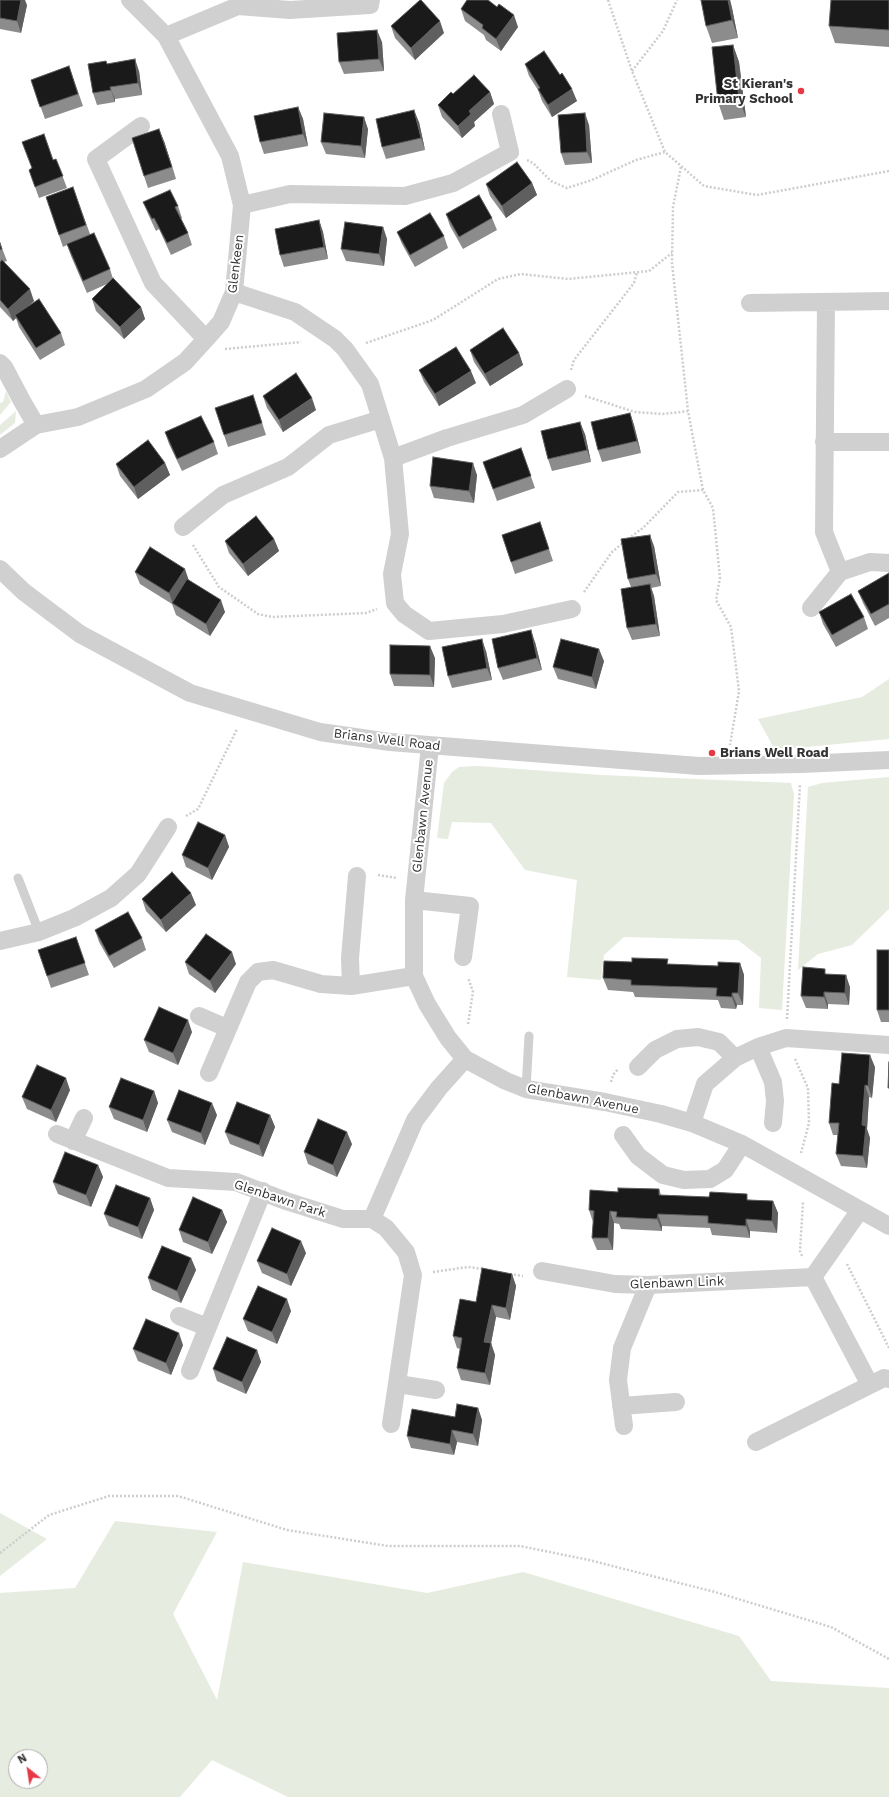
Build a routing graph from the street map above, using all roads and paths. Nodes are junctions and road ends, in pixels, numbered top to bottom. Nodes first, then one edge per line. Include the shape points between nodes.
1 (130, 0) edge
2 (371, 0) edge
3 (608, 0) edge
4 (677, 0) edge
5 (166, 36) junction
6 (632, 71) junction
7 (501, 114) dead end
8 (141, 126) dead end
9 (510, 152) junction
10 (666, 152) junction
11 (681, 167) junction
12 (889, 171) edge
13 (242, 205) junction
14 (672, 253) junction
15 (637, 272) junction
16 (234, 292) junction
17 (826, 302) junction
18 (889, 302) edge
19 (750, 303) dead end
20 (340, 344) junction
21 (200, 345) junction
22 (0, 363) edge
23 (567, 389) junction
24 (688, 411) junction
25 (381, 419) junction
26 (36, 424) junction
27 (824, 442) junction
28 (889, 442) edge
29 (0, 449) edge
30 (393, 458) junction
31 (703, 490) junction
32 (183, 527) joint
33 (889, 562) edge
34 (0, 569) edge
35 (840, 572) junction
36 (395, 603) junction
37 (811, 608) dead end
38 (572, 609) joint
39 (246, 711) junction
40 (430, 746) junction
41 (729, 750) dead end
42 (889, 760) edge
43 (801, 779) dead end
44 (168, 827) joint
45 (357, 876) joint
46 (18, 878) dead end
47 (416, 880) junction
48 (414, 900) junction
49 (40, 932) junction
50 (0, 940) edge
51 (463, 957) joint
52 (414, 976) junction
53 (351, 986) junction
54 (199, 1016) dead end
55 (468, 1024) dead end
56 (227, 1028) junction
57 (529, 1036) dead end
58 (786, 1038) junction
59 (889, 1045) edge
60 (758, 1047) junction
61 (735, 1058) junction
62 (465, 1059) junction
63 (638, 1067) joint
64 (209, 1073) dead end
65 (526, 1089) junction
66 (605, 1102) junction
67 (84, 1118) dead end
68 (692, 1123) junction
69 (772, 1123) dead end
70 (56, 1134) dead end
71 (623, 1135) dead end
72 (73, 1141) junction
73 (742, 1144) junction
74 (800, 1176) junction
75 (263, 1191) junction
76 (860, 1210) junction
77 (372, 1219) junction
78 (889, 1226) edge
79 (837, 1244) junction
80 (490, 1270) edge
81 (542, 1271) joint
82 (504, 1273) edge
83 (413, 1275) junction
84 (813, 1277) junction
85 (648, 1285) junction
86 (179, 1316) dead end
87 (207, 1327) junction
88 (889, 1348) edge
89 (190, 1371) dead end
90 (889, 1379) edge
91 (398, 1384) junction
92 (870, 1385) junction
93 (436, 1390) dead end
94 (676, 1402) dead end
95 (621, 1406) junction
96 (391, 1424) dead end
97 (624, 1426) dead end
98 (756, 1442) dead end
99 (0, 1553) edge
100 (889, 1659) edge

1 - 5 street, Glenkeen
2 - 5 street via 370,5 290,10 238,6
3 - 6 path
4 - 6 path via 663,31
5 - 13 street, Glenkeen via 230,156
6 - 10 path
7 - 9 street
8 - 21 street via 96,159 152,283
9 - 10 path via 533,163 551,181 567,188 598,178 636,160
9 - 13 street via 453,183 405,196 290,194
10 - 11 path
11 - 12 path via 704,186 757,195
11 - 14 path via 672,207
13 - 16 street, Glenkeen
14 - 15 path via 649,271
14 - 24 path
15 - 20 path via 568,279 521,274 498,279 433,320
15 - 23 path via 634,283 574,360
16 - 20 street via 295,312
16 - 21 street, Glenkeen via 220,322
17 - 18 street
17 - 19 street
17 - 27 street
20 - 21 path
20 - 25 street via 370,384
21 - 26 street, Glenkeen via 185,362 146,389 78,417
22 - 26 street
23 - 24 path via 635,412 663,414
23 - 30 street via 523,415 447,438
24 - 31 path
25 - 30 street
25 - 32 street via 329,436 288,468 223,495
26 - 29 street, Glenkeen
27 - 28 street
27 - 35 street via 824,532
30 - 36 street via 400,534 392,574
31 - 38 path via 678,492 644,527 612,552
31 - 41 path via 713,508 720,578 716,600 731,626 739,691
32 - 36 path via 219,586 258,614 272,617 366,614
33 - 35 street via 870,562
34 - 39 street, Brians Well Road via 24,592 80,634 190,692
35 - 37 street
36 - 38 street via 404,614 429,631 503,624
39 - 40 street, Brians Well Road via 320,732
39 - 44 path via 198,809
40 - 42 street, Brians Well Road via 699,766
40 - 47 street, Glenbawn Avenue
43 - 58 path
44 - 49 street via 138,874 111,898 74,918
45 - 47 path via 372,875
45 - 53 street via 350,958
46 - 49 lane
47 - 48 street, Glenbawn Avenue
48 - 51 street via 470,906
48 - 52 street, Glenbawn Avenue
49 - 50 street
51 - 55 path via 472,992
52 - 53 street
52 - 62 street, Glenbawn Avenue via 427,1004 448,1038
53 - 56 street via 321,984 273,970 258,972 248,982
54 - 56 street
56 - 64 street
57 - 65 lane
58 - 59 street
58 - 60 street
58 - 74 path via 808,1088 809,1123 802,1149
60 - 61 street
60 - 69 street via 773,1082 776,1101
61 - 63 street via 720,1042 698,1037 677,1039 655,1050
61 - 68 street via 706,1084
62 - 65 street, Glenbawn Avenue
62 - 77 street via 415,1120
63 - 66 path via 618,1069 612,1075
65 - 66 street, Glenbawn Avenue
66 - 68 street, Glenbawn Avenue
67 - 72 street
68 - 73 street, Glenbawn Avenue
70 - 72 street, Glenbawn Park
71 - 73 street via 638,1156 663,1175 684,1180 710,1179 725,1170
72 - 75 street, Glenbawn Park via 168,1178 236,1182
73 - 74 street, Glenbawn Avenue
74 - 76 street, Glenbawn Avenue
74 - 84 path via 803,1203 800,1251
75 - 77 street, Glenbawn Park via 343,1219
75 - 87 street
76 - 78 street, Glenbawn Avenue
76 - 79 street
77 - 83 street via 386,1228 406,1252
79 - 84 street
79 - 88 path
80 - 83 path via 468,1267
81 - 82 path via 526,1276
81 - 85 street, Glenbawn Link via 615,1284
83 - 91 street
84 - 85 street, Glenbawn Link
84 - 92 street
85 - 95 street via 622,1348 618,1380
86 - 87 street
87 - 89 street
90 - 92 street via 884,1378
91 - 93 street
91 - 96 street
92 - 98 street
94 - 95 street
95 - 97 street
99 - 100 path via 49,1515 109,1496 178,1496 288,1530 380,1544 520,1546 590,1560 715,1592 831,1627

